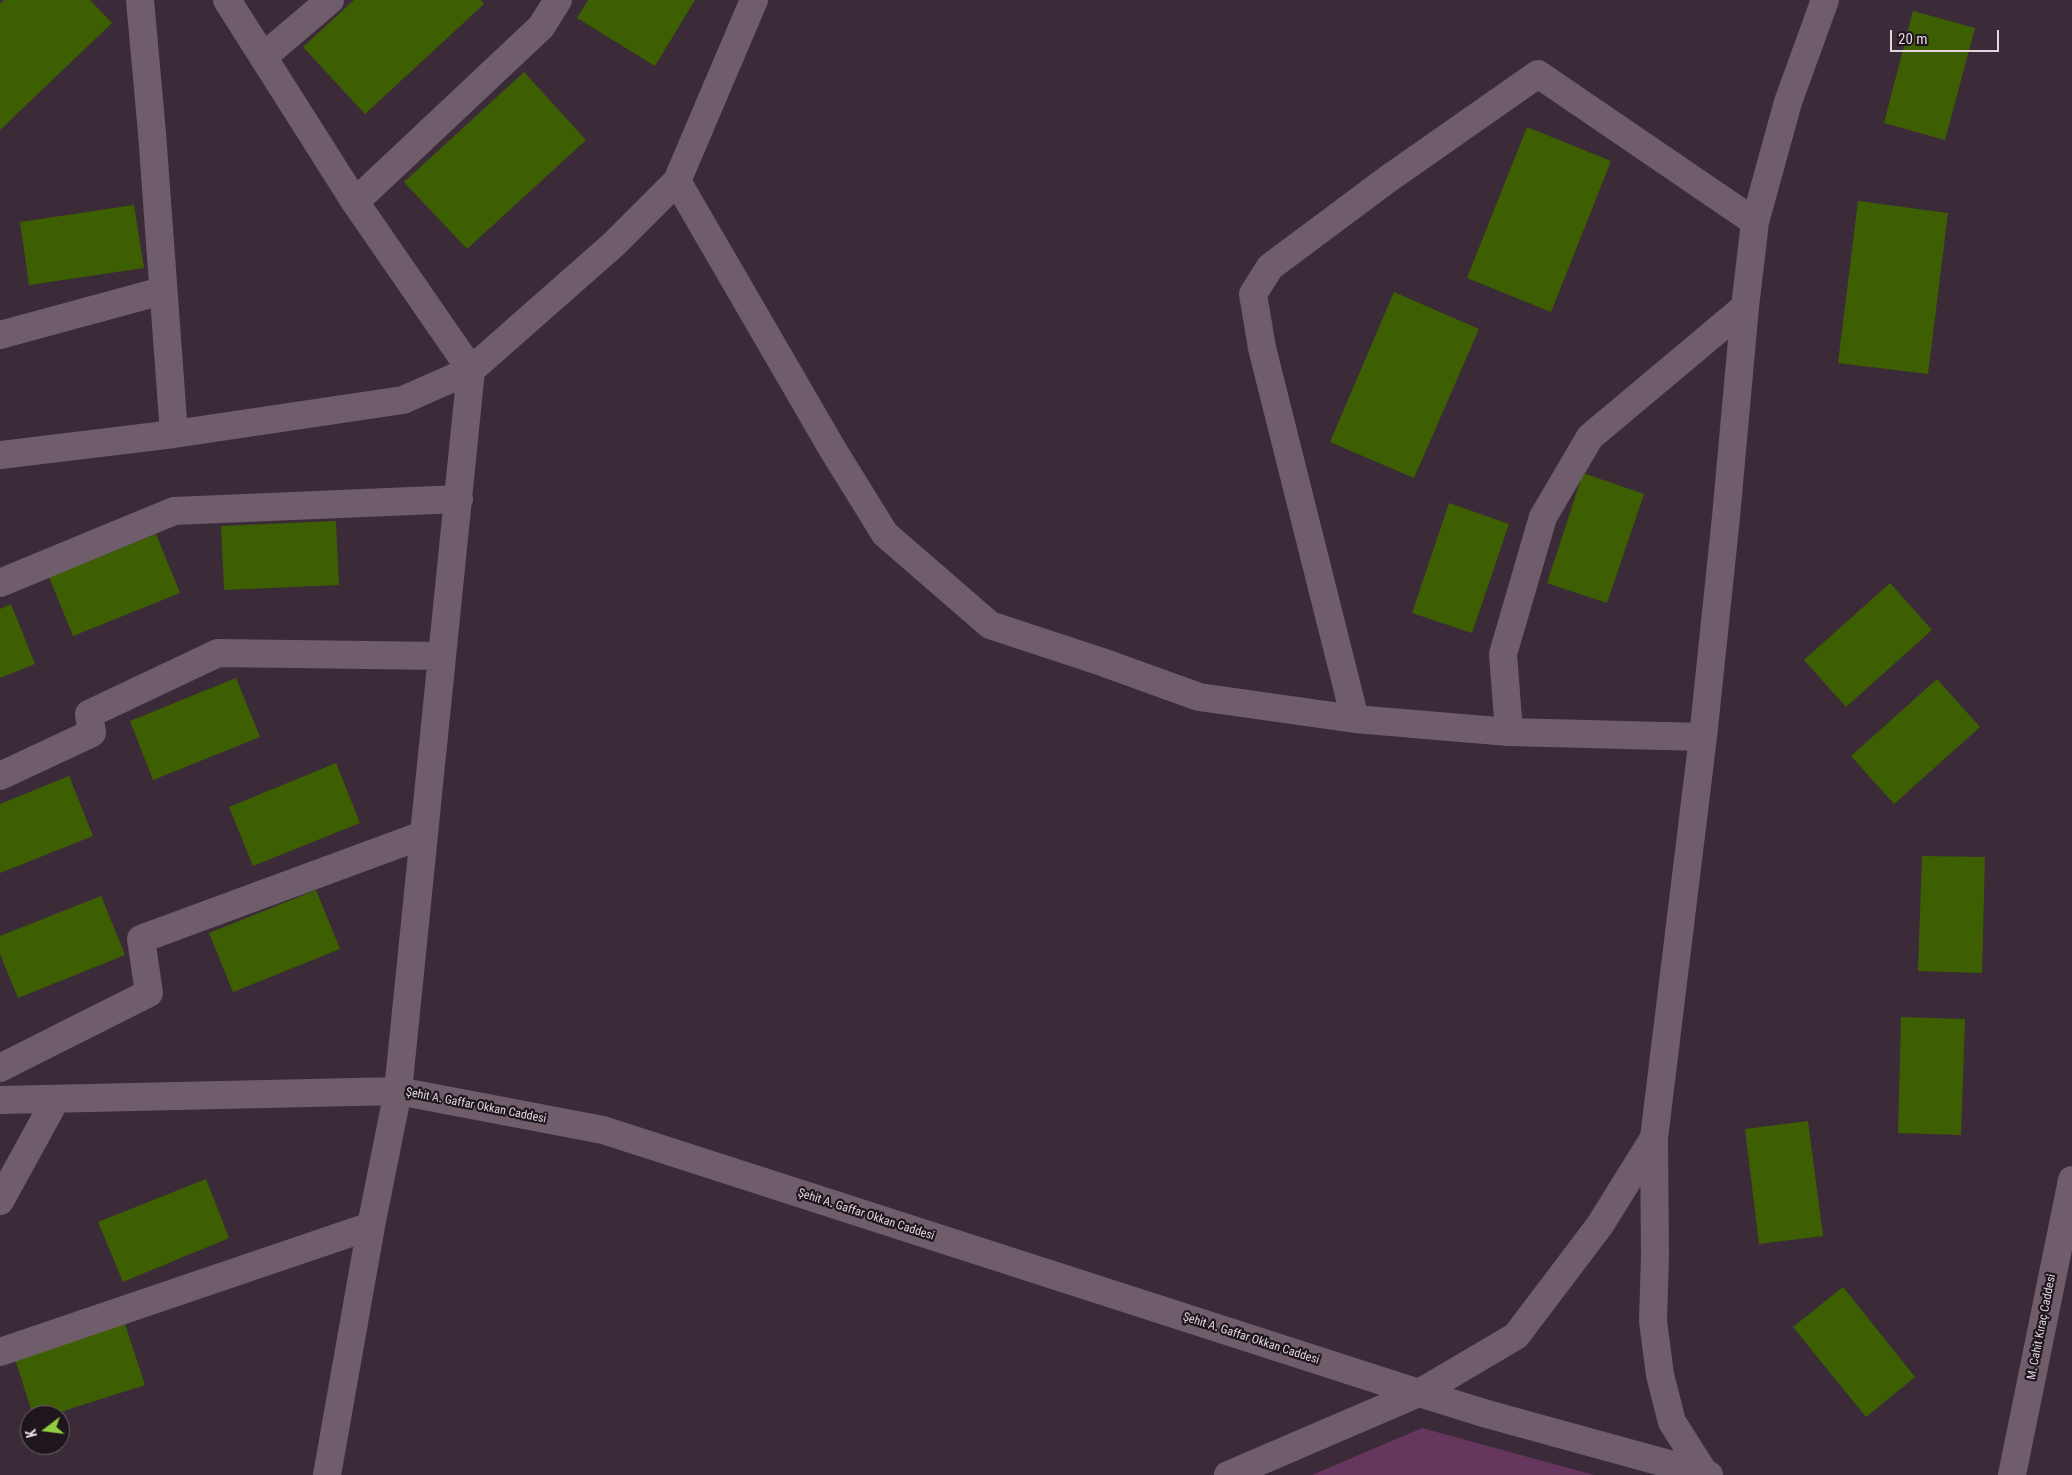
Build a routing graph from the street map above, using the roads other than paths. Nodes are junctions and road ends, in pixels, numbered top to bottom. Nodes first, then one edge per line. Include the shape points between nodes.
1 (140, 0) edge
2 (227, 0) edge
3 (330, 0) edge
4 (558, 0) edge
5 (754, 0) edge
6 (1825, 0) edge
7 (263, 58) junction
8 (676, 181) junction
9 (355, 202) junction
10 (1755, 222) junction
11 (162, 291) junction
12 (1745, 307) junction
13 (0, 335) edge
14 (471, 370) junction
15 (174, 434) junction
16 (0, 455) edge
17 (458, 499) junction
18 (0, 583) edge
19 (441, 656) junction
20 (1355, 719) junction
21 (1509, 732) junction
22 (1703, 737) junction
23 (0, 776) edge
24 (423, 836) junction
25 (0, 1068) edge
26 (398, 1091) junction
27 (56, 1099) junction
28 (4, 1107) edge
29 (1654, 1138) junction
30 (2072, 1180) edge
31 (0, 1201) edge
32 (371, 1226) junction
33 (0, 1352) edge
34 (1419, 1393) junction
35 (1707, 1474) edge
36 (327, 1475) edge
37 (1228, 1475) edge
38 (2012, 1475) edge

1 - 11 street
2 - 7 street
3 - 7 street
4 - 9 street via 541,27
5 - 8 street
6 - 10 street via 1788,102
7 - 9 street
8 - 14 street via 614,244
8 - 20 street via 885,534 990,625 1199,697
9 - 14 street
10 - 12 street
10 - 20 street via 1538,74 1388,179 1270,268 1253,294 1262,348
11 - 13 street
11 - 15 street
12 - 21 street via 1590,437 1543,517 1502,654
12 - 22 street
14 - 15 street via 403,400
14 - 17 street
15 - 16 street
17 - 18 street via 174,510
17 - 19 street
19 - 23 street via 218,653 89,714 92,733
19 - 24 street
20 - 21 street
21 - 22 street
22 - 29 street
24 - 25 street via 141,940 149,993
24 - 26 street
26 - 27 street, Şehit A. Gaffar Okkan Caddesi
26 - 32 street
26 - 34 street, Şehit A. Gaffar Okkan Caddesi via 603,1130
27 - 28 street, Şehit A. Gaffar Okkan Caddesi
27 - 31 street
29 - 34 street via 1600,1225 1516,1336
29 - 35 street via 1653,1321 1660,1375 1672,1422
30 - 38 street, M. Cahit Kıraç Caddesi
32 - 33 street
32 - 36 street
34 - 35 street, Şehit A. Gaffar Okkan Caddesi
34 - 37 street

